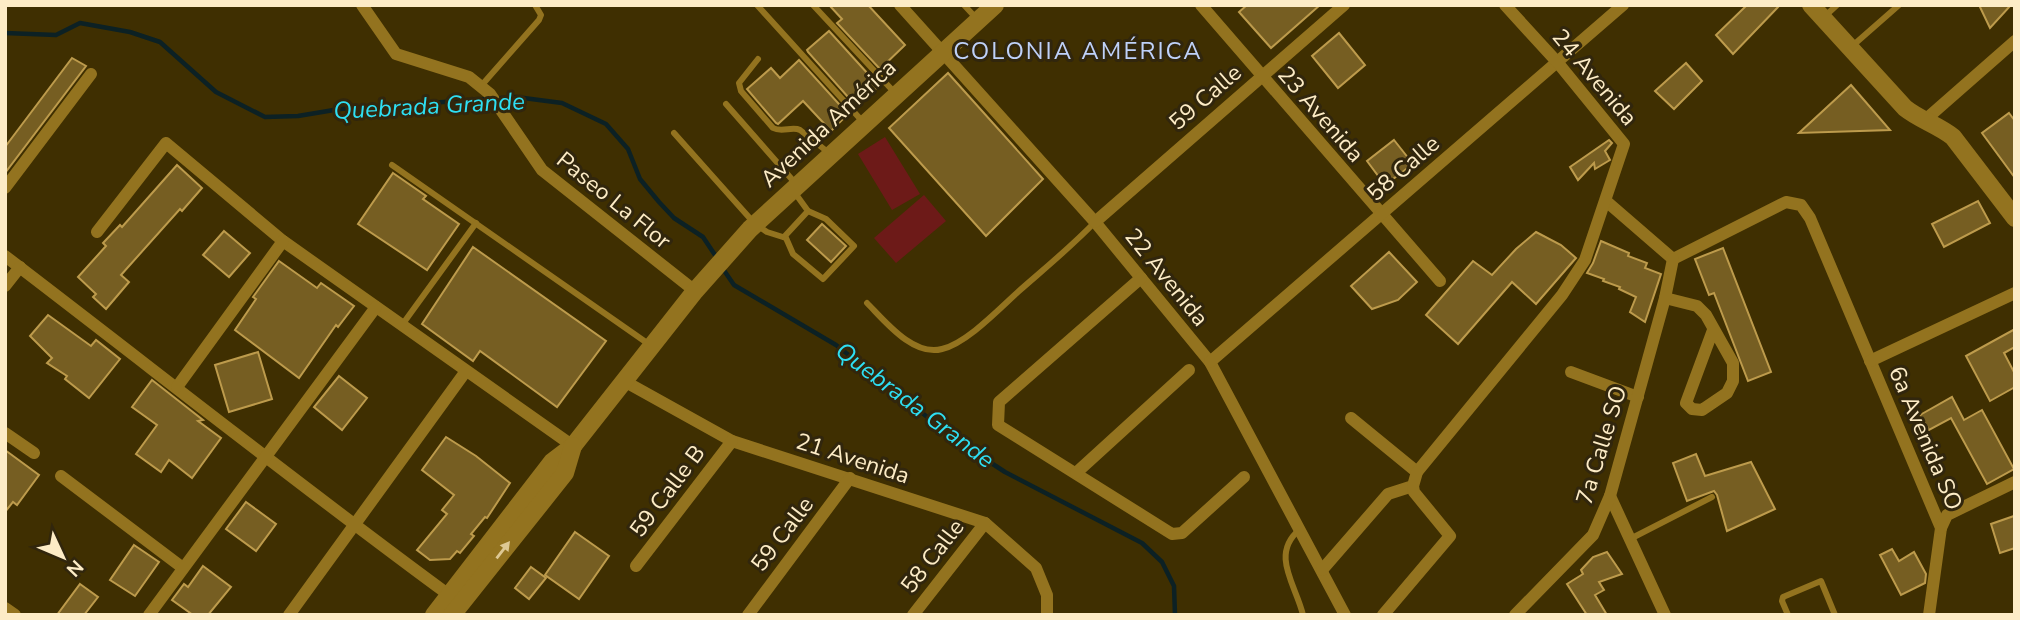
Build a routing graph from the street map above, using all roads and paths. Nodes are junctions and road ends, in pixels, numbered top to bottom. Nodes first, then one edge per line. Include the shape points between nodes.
1 (362, 5) edge
2 (535, 5) edge
3 (757, 5) edge
4 (813, 5) edge
5 (900, 5) edge
6 (964, 5) edge
7 (995, 5) edge
8 (1201, 5) edge
9 (1344, 5) edge
10 (1505, 5) edge
11 (1623, 5) edge
12 (1837, 5) edge
13 (1899, 5) edge
14 (1817, 12) edge
15 (979, 20) junction
16 (2015, 41) edge
17 (1849, 48) junction
18 (942, 52) junction
19 (758, 59) dead end
20 (1558, 63) junction
21 (91, 74) dead end
22 (1261, 76) junction
23 (486, 90) junction
24 (896, 94) junction
25 (726, 104) dead end
26 (1925, 120) junction
27 (865, 123) junction
28 (674, 133) dead end
29 (831, 155) junction
30 (392, 165) dead end
31 (795, 187) junction
32 (5, 188) edge
33 (1606, 201) junction
34 (808, 211) junction
35 (1381, 215) junction
36 (2015, 218) edge
37 (1095, 222) junction
38 (476, 223) junction
39 (753, 226) junction
40 (97, 232) dead end
41 (784, 237) junction
42 (283, 241) junction
43 (5, 256) edge
44 (1673, 258) junction
45 (20, 267) junction
46 (1140, 278) junction
47 (1440, 281) dead end
48 (5, 286) edge
49 (698, 288) junction
50 (2015, 293) edge
51 (1665, 298) junction
52 (867, 303) dead end
53 (376, 307) junction
54 (402, 326) junction
55 (1713, 330) junction
56 (652, 346) junction
57 (1870, 361) junction
58 (1210, 362) junction
59 (1189, 370) dead end
60 (466, 371) junction
61 (1571, 372) dead end
62 (624, 381) junction
63 (177, 387) junction
64 (1638, 397) junction
65 (1351, 418) dead end
66 (5, 433) edge
67 (732, 441) junction
68 (573, 446) junction
69 (34, 453) dead end
70 (265, 458) junction
71 (1417, 472) junction
72 (1076, 473) junction
73 (61, 475) dead end
74 (1244, 477) dead end
75 (850, 478) junction
76 (2015, 482) edge
77 (1413, 486) junction
78 (1610, 496) junction
79 (1712, 497) dead end
80 (985, 523) junction
81 (355, 526) junction
82 (1300, 528) junction
83 (1941, 528) junction
84 (1630, 539) junction
85 (636, 566) dead end
86 (184, 568) junction
87 (1322, 570) junction
88 (459, 607) edge
89 (5, 608) edge
90 (15, 615) edge
91 (149, 615) edge
92 (289, 615) edge
93 (434, 615) edge
94 (748, 615) edge
95 (913, 615) edge
96 (1047, 615) edge
97 (1303, 615) edge
98 (1345, 615) edge
99 (1383, 615) edge
100 (1516, 615) edge
101 (1665, 615) edge
102 (1788, 615) edge
103 (1835, 615) edge
104 (1929, 615) edge

1 - 23 street, Paseo La Flor via 396,54 469,77
2 - 23 lane via 540,20
3 - 27 lane
4 - 24 lane
5 - 18 street, 22 Avenida
6 - 15 lane
7 - 15 main road, Avenida América
8 - 22 street, 23 Avenida
9 - 22 street, 59 Calle
10 - 20 street, 24 Avenida
11 - 20 street, 58 Calle
12 - 14 lane
13 - 17 lane
14 - 17 main road
15 - 18 main road, Avenida América
16 - 26 street
17 - 26 main road via 1905,108
18 - 24 main road, Avenida América
18 - 37 street, 22 Avenida
19 - 29 lane via 739,83 741,91 773,128 796,128
20 - 33 street, 24 Avenida via 1624,144
20 - 35 street, 58 Calle
21 - 32 street
22 - 35 street, 23 Avenida
22 - 37 street, 59 Calle
23 - 49 street, Paseo La Flor via 542,170
24 - 27 main road, Avenida América
25 - 31 lane
26 - 36 main road via 1953,137
27 - 29 main road, Avenida América
28 - 39 lane
29 - 31 main road, Avenida América
30 - 38 lane
31 - 34 lane
31 - 39 main road, Avenida América
33 - 44 street
33 - 71 street via 1585,260 1562,295
34 - 41 lane
34 - 41 lane via 826,219 854,248 824,279 793,254
35 - 47 street, 23 Avenida
35 - 58 street, 58 Calle
37 - 46 street, 22 Avenida
37 - 52 lane via 983,323 940,350 898,336
38 - 54 lane
38 - 56 lane
39 - 41 lane
39 - 49 main road, Avenida América
40 - 42 street via 166,143
42 - 53 street
42 - 63 street
43 - 45 street
44 - 51 street, 7a Calle SO
44 - 57 street, 6a Avenida SO via 1786,202 1801,205
45 - 48 street
45 - 63 street
46 - 58 street, 22 Avenida
46 - 72 street via 999,402 998,425
49 - 56 main road, Avenida América
50 - 57 street
51 - 55 street via 1697,306
51 - 64 street, 7a Calle SO
53 - 54 street
53 - 70 street
54 - 60 street
55 - 55 street via 1732,363 1733,381 1727,393 1702,410 1692,409 1686,403
56 - 62 main road, Avenida América
57 - 83 street, 6a Avenida SO
58 - 82 street, 22 Avenida
59 - 72 street
60 - 68 street
60 - 81 street
61 - 64 street
62 - 67 street, 21 Avenida
62 - 68 main road, Avenida América
63 - 70 street
64 - 78 street, 7a Calle SO
65 - 71 street
66 - 69 street
67 - 75 street, 21 Avenida
67 - 85 street, 59 Calle B
68 - 88 main road, Avenida América via 552,462
70 - 81 street
70 - 86 street
71 - 77 street
72 - 74 street via 1172,534 1182,533
73 - 86 street
75 - 80 street, 21 Avenida
75 - 94 street, 59 Calle
76 - 83 street via 1947,515
77 - 87 street via 1388,494
77 - 99 street via 1450,536
78 - 84 street
78 - 100 street, 7a Calle SO via 1593,535
79 - 84 lane
80 - 95 street, 58 Calle
80 - 96 street, 21 Avenida via 1035,568 1047,596
81 - 88 street
81 - 92 street
82 - 87 street, 22 Avenida
82 - 97 lane via 1285,549 1289,577
83 - 104 street, 6a Avenida SO
84 - 101 street
86 - 91 street
87 - 98 street, 22 Avenida
88 - 93 main road, Avenida América
89 - 90 street
102 - 103 lane via 1783,597 1821,581

